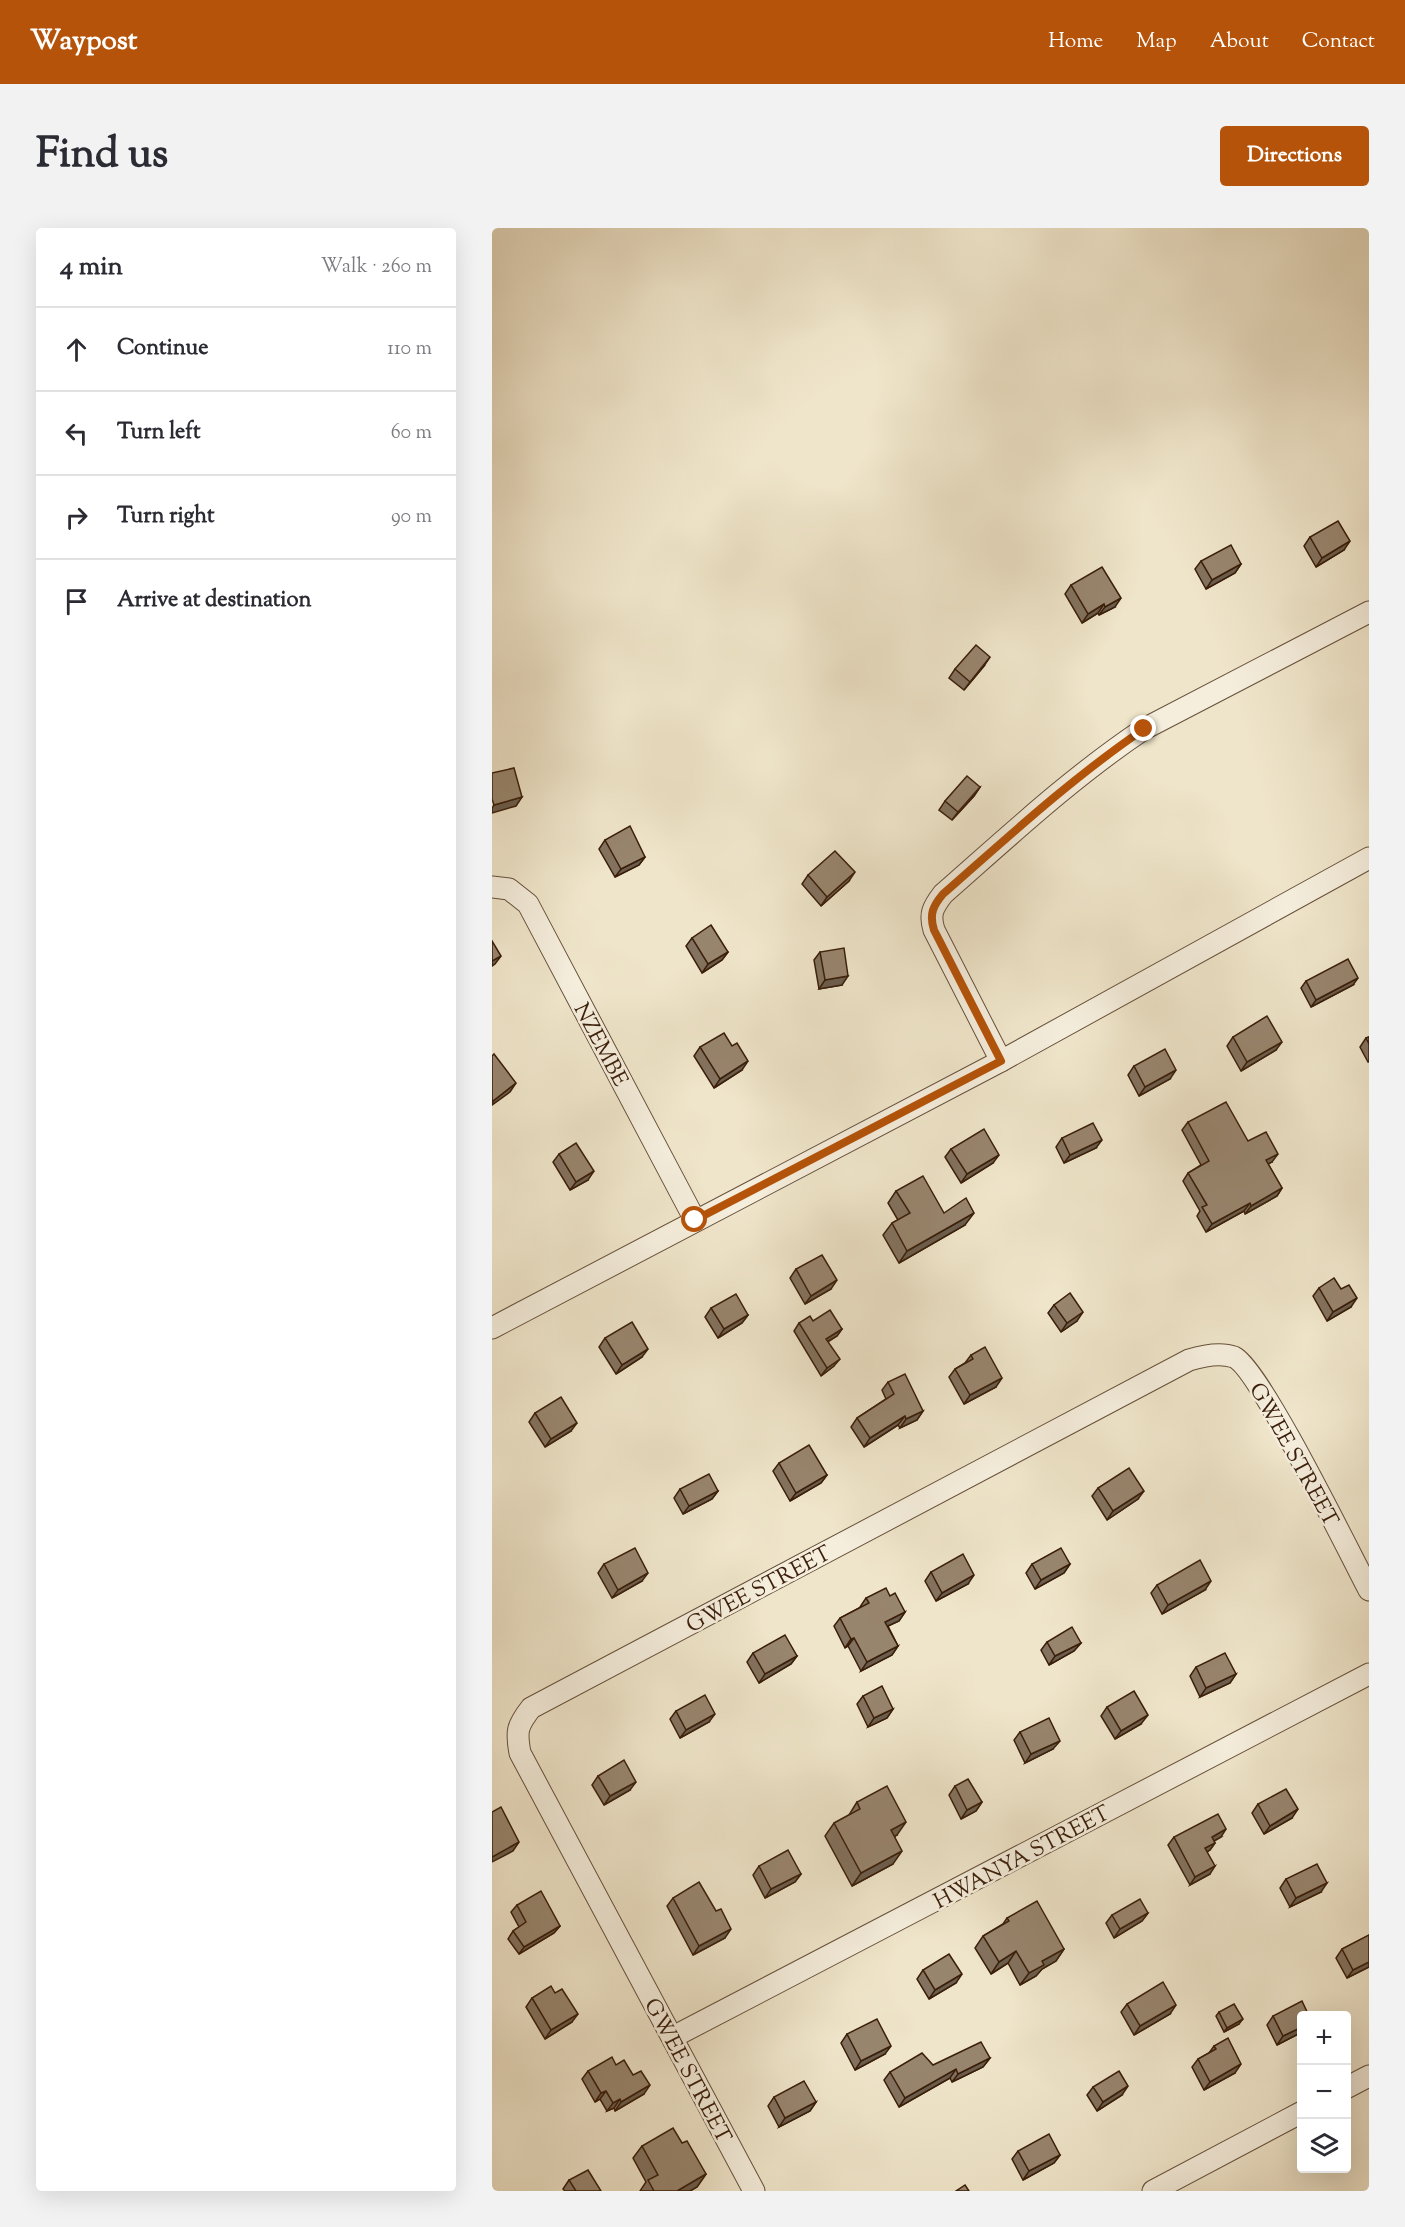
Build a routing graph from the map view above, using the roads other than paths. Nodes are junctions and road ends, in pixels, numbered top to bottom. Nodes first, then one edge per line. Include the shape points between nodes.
1 (1369, 612) edge
2 (1369, 858) edge
3 (492, 887) edge
4 (1001, 1061) junction
5 (695, 1220) junction
6 (492, 1328) edge
7 (1369, 1590) edge
8 (1369, 1674) edge
9 (673, 2037) junction
10 (1369, 2076) edge
11 (1351, 2086) edge
12 (1297, 2115) edge
13 (754, 2191) edge
14 (1153, 2191) edge

1 - 4 street via 1144,729 1030,818 932,907 930,919 934,930
2 - 4 street
3 - 5 street, NZEMBE via 509,889 528,904
4 - 5 street
5 - 6 street
7 - 9 street, GWEE STREET via 1250,1372 1233,1357 1204,1356 1178,1366 531,1708 516,1734 520,1753
8 - 9 street, HWANYA STREET
9 - 13 street, GWEE STREET
10 - 11 street
12 - 14 street

